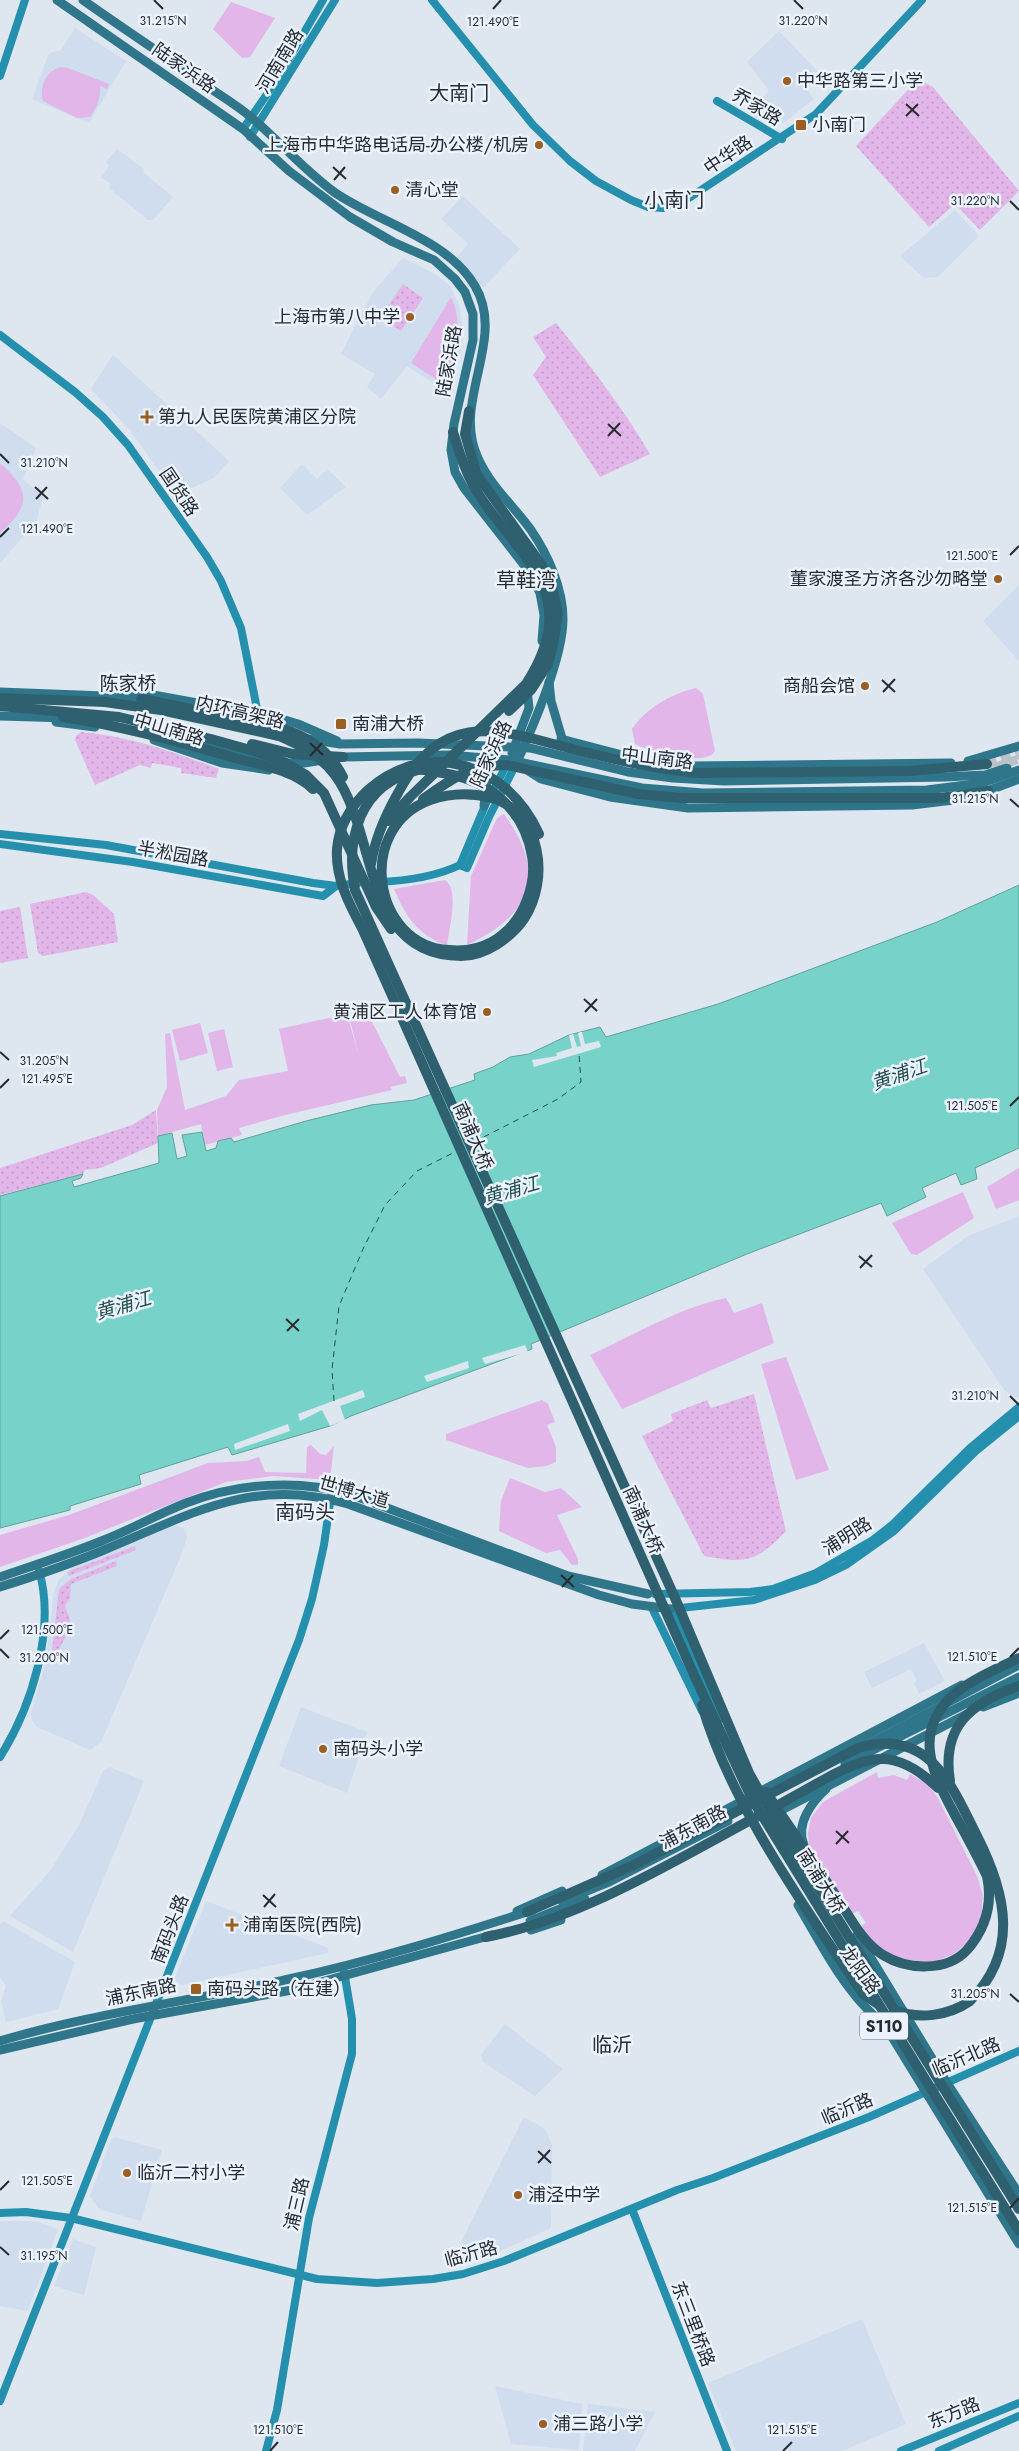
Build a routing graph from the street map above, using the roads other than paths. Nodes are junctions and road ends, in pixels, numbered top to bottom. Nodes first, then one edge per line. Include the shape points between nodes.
1 (25, 0) edge
2 (57, 0) edge
3 (83, 0) edge
4 (323, 0) edge
5 (335, 0) edge
6 (432, 0) edge
7 (922, 0) edge
8 (0, 76) edge
9 (717, 100) dead end
10 (251, 117) junction
11 (259, 125) junction
12 (243, 129) junction
13 (250, 137) junction
14 (782, 139) junction
15 (0, 335) edge
16 (469, 411) junction
17 (453, 432) junction
18 (472, 475) junction
19 (549, 679) junction
20 (0, 692) edge
21 (62, 693) junction
22 (105, 696) junction
23 (0, 698) edge
24 (141, 699) joint
25 (118, 704) junction
26 (0, 706) edge
27 (258, 714) junction
28 (0, 716) edge
29 (23, 716) junction
30 (63, 717) junction
31 (119, 717) junction
32 (561, 739) junction
33 (330, 744) junction
34 (353, 744) junction
35 (1019, 746) edge
36 (242, 747) joint
37 (284, 748) junction
38 (519, 748) junction
39 (249, 756) junction
40 (344, 757) junction
41 (465, 757) junction
42 (572, 760) junction
43 (513, 761) junction
44 (304, 763) junction
45 (1019, 764) edge
46 (984, 765) junction
47 (489, 766) junction
48 (284, 768) junction
49 (1019, 770) edge
50 (958, 776) junction
51 (1019, 779) edge
52 (984, 790) junction
53 (907, 791) junction
54 (352, 806) junction
55 (484, 806) junction
56 (401, 817) junction
57 (338, 824) junction
58 (0, 834) edge
59 (379, 835) junction
60 (0, 844) edge
61 (464, 867) junction
62 (336, 886) junction
63 (378, 894) joint
64 (376, 907) junction
65 (1019, 1407) edge
66 (1019, 1416) edge
67 (333, 1489) junction
68 (330, 1499) junction
69 (38, 1564) junction
70 (40, 1575) junction
71 (0, 1577) edge
72 (0, 1587) edge
73 (648, 1594) joint
74 (652, 1608) junction
75 (671, 1609) junction
76 (1019, 1654) edge
77 (1019, 1658) edge
78 (1019, 1665) edge
79 (694, 1675) junction
80 (1019, 1676) edge
81 (1019, 1686) edge
82 (1019, 1693) edge
83 (970, 1702) junction
84 (925, 1708) junction
85 (929, 1722) junction
86 (944, 1725) junction
87 (921, 1737) junction
88 (736, 1740) junction
89 (0, 1756) edge
90 (736, 1756) junction
91 (840, 1778) junction
92 (951, 1785) junction
93 (943, 1793) junction
94 (753, 1794) junction
95 (747, 1818) junction
96 (527, 1912) junction
97 (492, 1924) junction
98 (486, 1937) junction
99 (464, 1942) junction
100 (344, 1971) junction
101 (156, 2004) junction
102 (151, 2016) junction
103 (0, 2041) edge
104 (0, 2050) edge
105 (1019, 2051) edge
106 (947, 2083) junction
107 (925, 2091) junction
108 (999, 2186) junction
109 (1019, 2194) edge
110 (632, 2209) junction
111 (1019, 2209) edge
112 (0, 2212) edge
113 (72, 2218) junction
114 (1019, 2231) edge
115 (1019, 2244) edge
116 (298, 2276) junction
117 (0, 2401) edge
118 (1019, 2403) edge
119 (1019, 2416) edge
120 (266, 2451) edge
121 (727, 2451) edge
122 (901, 2451) edge
123 (939, 2451) edge

1 - 8 street
2 - 12 main road, 陆家浜路
3 - 10 main road, 陆家浜路
4 - 10 street, 河南南路
5 - 11 street, 河南南路
6 - 14 street, 中华路 via 533,126 596,181 648,207 663,208 689,198
7 - 14 street, 中华路 via 816,114
9 - 14 street, 乔家路
10 - 11 main road, 陆家浜路
10 - 12 street, 河南南路
11 - 13 street, 河南南路
11 - 16 main road, 陆家浜路 via 297,162 334,191 357,207 439,250 475,286 485,316 483,348
12 - 13 main road, 陆家浜路
13 - 17 main road, 陆家浜路 via 350,217 393,242 434,260 465,292 473,314 473,340
15 - 27 street, 国货路 via 75,392 103,418 128,445 207,557 241,628
16 - 18 highway via 465,434
16 - 19 main road, 陆家浜路 via 478,459 500,495 531,530 556,580 563,620 559,651
17 - 18 highway
17 - 38 main road, 陆家浜路 via 451,450 464,488 531,574 540,593 542,643 528,681 529,708
18 - 56 highway via 527,543 552,587 558,614 553,645 548,664 531,690
18 - 59 highway via 480,497 537,571 547,598 549,623 544,647 526,684 410,797
19 - 32 main road
19 - 38 main road, 陆家浜路
20 - 21 main road, 中山南路
21 - 22 main road, 中山南路
21 - 27 main road, 中山南路 via 71,690 139,694
22 - 24 main road
22 - 33 main road, 中山南路
23 - 25 highway, 内环高架路
24 - 54 highway via 285,728 300,734 316,744 340,771
25 - 37 highway
25 - 54 highway, 内环高架路 via 279,736 311,752 336,776
26 - 31 highway, 内环高架路
27 - 34 main road, 中山南路
28 - 29 main road, 中山南路
29 - 30 main road, 中山南路
29 - 48 main road, 中山南路 via 117,731 236,766 267,770
30 - 39 main road, 中山南路 via 135,725
30 - 57 highway via 128,729 294,776 318,794
31 - 36 highway, 内环高架路
31 - 37 highway via 177,724
32 - 42 main road
32 - 46 main road, 中山南路 via 626,756 690,766
33 - 34 main road, 中山南路
33 - 37 highway
34 - 38 main road, 中山南路 via 418,743
35 - 46 main road, 中山南路
36 - 57 highway, 南浦大桥 via 286,764 314,781 324,793
37 - 40 highway via 308,756
38 - 42 main road, 中山南路
38 - 43 main road, 陆家浜路
39 - 44 main road, 中山南路
39 - 48 main road
40 - 41 main road, 中山南路
40 - 44 main road, 中山南路
41 - 43 main road, 中山南路
41 - 47 main road
42 - 50 main road, 中山南路 via 673,778 724,781
43 - 47 main road
43 - 52 main road via 541,779 572,788 619,799 688,808 936,804
43 - 53 main road, 中山南路 via 642,788 674,791
43 - 55 street, 陆家浜路
43 - 61 street, 陆家浜路
44 - 48 main road, 中山南路
45 - 50 main road, 中山南路 via 985,775
46 - 50 main road, 中山南路
46 - 59 highway via 940,770 696,773 664,770 502,731 472,732 445,741 422,759 401,786
47 - 55 main road
49 - 53 main road, 中山南路 via 970,786
51 - 52 main road
52 - 53 main road
52 - 56 highway via 918,798 682,798 638,794 506,765 484,765 462,773
54 - 63 highway, 内环高架路
55 - 61 street, 陆家浜路
56 - 63 highway, 南浦大桥 via 422,804 456,794 468,793 499,800 519,814 532,834 538,852 534,898 526,917 502,941 468,956 444,956 426,952 408,939 393,922
56 - 88 highway, 南浦大桥 via 392,829 383,853 383,890 396,920 410,935 440,950 459,951 487,944 502,935 517,919 532,878 529,841 520,820 494,792 459,776 421,769 393,782 367,803 352,841 351,869 355,890
57 - 64 highway, 南浦大桥
58 - 62 street, 半淞园路 via 106,845
59 - 64 highway via 371,865
60 - 62 street, 半淞园路 via 133,862 323,896
61 - 62 street, 半淞园路 via 428,876
64 - 79 highway, 南浦大桥 via 398,937 411,948 437,960 470,962 504,947 527,924 538,907 542,890 544,856 533,820 510,791 483,772 469,766 439,762 408,766 377,782 348,815 340,832 338,872 349,904
65 - 73 street, 浦明路 via 970,1448 892,1525 852,1554 816,1573 774,1589
66 - 75 street, 浦明路 via 976,1452 894,1531 846,1565 815,1580 754,1600
67 - 68 street, 南码头路
67 - 69 main road, 世博大道 via 266,1485 219,1492 103,1541
67 - 73 main road, 世博大道 via 568,1576
68 - 70 main road, 世博大道 via 274,1494 221,1503
68 - 74 main road, 世博大道 via 566,1584
68 - 101 street, 南码头路 via 324,1545 299,1640
69 - 70 street
69 - 71 main road, 世博大道
70 - 72 main road, 世博大道
70 - 89 street via 45,1595 41,1654 17,1725
74 - 75 main road, 世博大道
74 - 90 street via 705,1718
75 - 90 street
76 - 84 main road, 浦东南路
77 - 93 highway via 959,1691 938,1714 930,1739 930,1757
78 - 84 main road, 浦东南路
79 - 92 highway via 712,1737 738,1793 838,1957 863,1994 882,2006 910,2015 938,2014 962,2007 992,1981 1008,1948 1011,1925 1003,1888
79 - 108 highway, 南浦大桥 via 752,1799
80 - 83 main road, 浦东南路
81 - 92 highway via 980,1703 963,1720 950,1751
82 - 86 main road, 浦东南路
83 - 85 main road, 浦东南路
83 - 86 main road, 浦东南路
84 - 85 main road
84 - 94 main road, 浦东南路
84 - 95 main road, 浦东南路
85 - 87 main road
85 - 95 main road, 浦东南路
86 - 87 main road, 浦东南路
87 - 91 main road, 浦东南路
88 - 93 highway via 855,1925 882,1955 907,1965 933,1966 960,1957 974,1940 990,1901 987,1876
88 - 108 highway, 南浦大桥 via 770,1812
90 - 94 street
91 - 95 main road, 浦东南路
91 - 106 main road, 龙阳路 / S110 via 821,1793 810,1808 802,1827 802,1842
92 - 96 highway via 932,1762 911,1748 888,1743 869,1745 614,1875
93 - 98 highway via 925,1776 903,1764 861,1761 596,1900 541,1923
94 - 97 main road, 浦东南路 via 603,1874
95 - 96 main road, 浦东南路 via 609,1882
95 - 98 main road, 浦东南路 via 614,1886
95 - 99 main road, 浦东南路 via 630,1888 549,1925 505,1937
95 - 107 main road, 龙阳路 / S110 via 841,1976 855,1996 881,2020
96 - 97 main road, 浦东南路
97 - 100 main road, 浦东南路
98 - 99 main road, 浦东南路
99 - 100 main road, 浦东南路
100 - 101 main road, 浦东南路
100 - 102 main road, 浦东南路 via 292,1990
100 - 116 street, 浦三路 via 352,2019 352,2054 312,2203
101 - 102 street, 南码头路
101 - 103 main road, 浦东南路
102 - 104 main road, 浦东南路
102 - 113 street, 南码头路
105 - 106 street, 临沂北路
106 - 107 street, 临沂北路
106 - 109 main road, 龙阳路 / S110
107 - 110 street, 临沂路 via 869,2117
107 - 115 main road, 龙阳路 / S110
108 - 111 highway
108 - 114 highway
110 - 116 street, 临沂路 via 504,2261 463,2274 377,2284
110 - 121 street, 东三里桥路
112 - 113 street, 临沂路
113 - 116 street, 临沂路
113 - 117 street, 南码头路
116 - 120 street, 浦三路 via 276,2416
118 - 122 street, 东方路
119 - 123 street, 东方路

